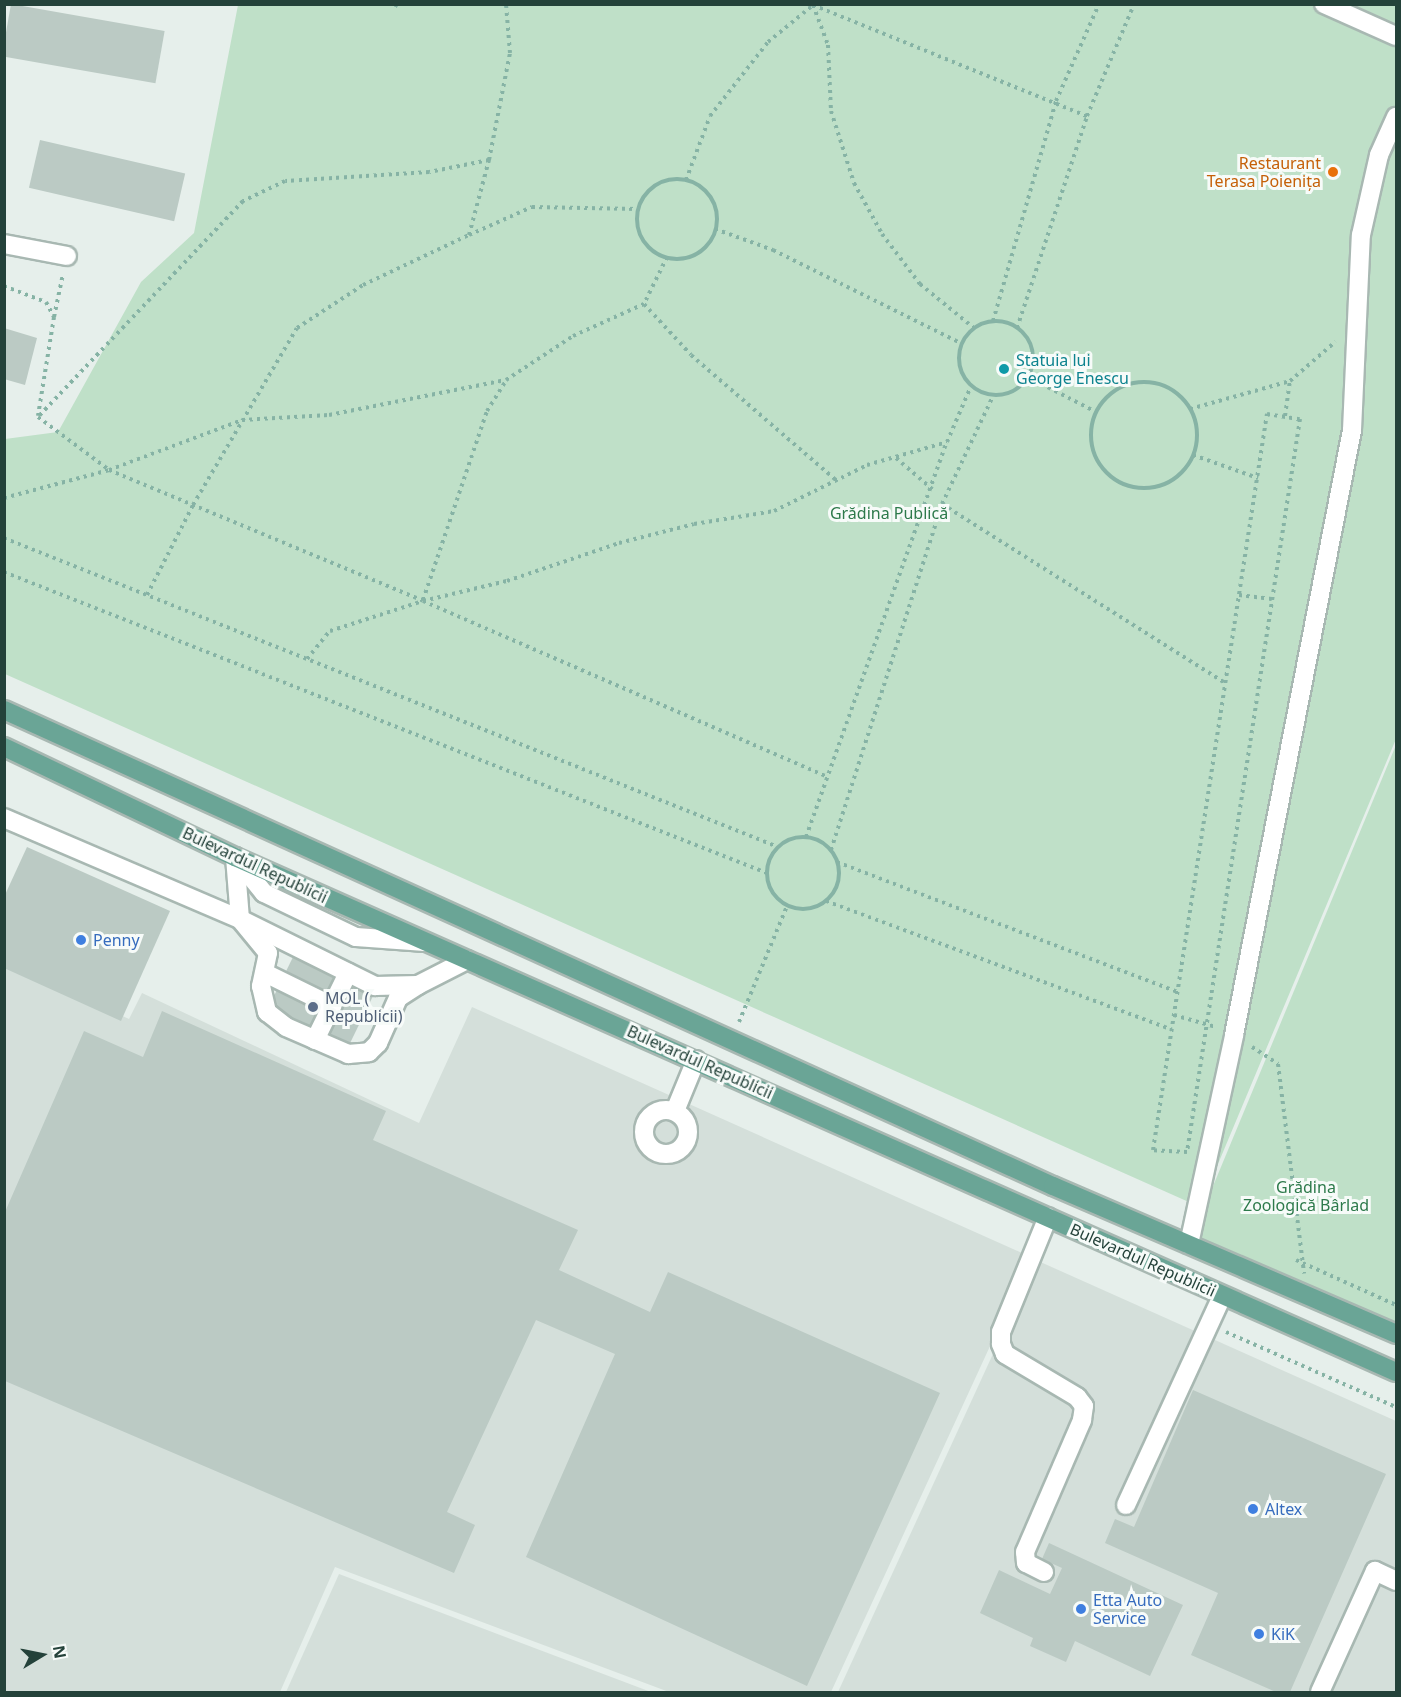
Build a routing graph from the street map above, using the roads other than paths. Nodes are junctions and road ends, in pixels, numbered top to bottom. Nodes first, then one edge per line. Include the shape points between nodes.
1 (1324, 4) edge
2 (1396, 36) edge
3 (1396, 117) edge
4 (4, 244) edge
5 (67, 256) road end
6 (4, 710) edge
7 (7, 749) edge
8 (4, 818) edge
9 (235, 857) junction
10 (240, 919) junction
11 (467, 960) junction
12 (348, 973) junction
13 (265, 974) junction
14 (418, 985) junction
15 (332, 1006) junction
16 (315, 1040) junction
17 (696, 1060) junction
18 (675, 1111) dead end
19 (1047, 1217) junction
20 (1189, 1244) junction
21 (1222, 1296) junction
22 (1396, 1334) edge
23 (1396, 1372) edge
24 (1126, 1505) dead end
25 (1044, 1572) dead end
26 (1396, 1581) edge
27 (1320, 1692) edge

1 - 2 lane
3 - 20 lane via 1379,155 1361,235 1352,430 1234,1035
4 - 5 lane
6 - 20 main road, Bulevardul Republicii via 732,1042
7 - 9 main road, Bulevardul Republicii
8 - 10 lane
9 - 10 lane
9 - 11 main road, Bulevardul Republicii
10 - 12 lane
10 - 13 lane via 268,953
11 - 14 lane
11 - 17 main road, Bulevardul Republicii
12 - 14 lane via 375,986
12 - 15 lane
13 - 15 lane
13 - 16 lane via 261,993 267,1012
14 - 16 lane via 398,998 378,1043 369,1052 348,1054
15 - 16 lane
17 - 18 lane
17 - 19 main road, Bulevardul Republicii
19 - 21 main road, Bulevardul Republicii
19 - 25 lane via 1001,1332 1005,1354 1077,1397 1084,1406 1083,1420 1025,1552 1026,1563
20 - 22 main road, Bulevardul Republicii
21 - 23 main road, Bulevardul Republicii
21 - 24 lane
26 - 27 lane via 1374,1571

